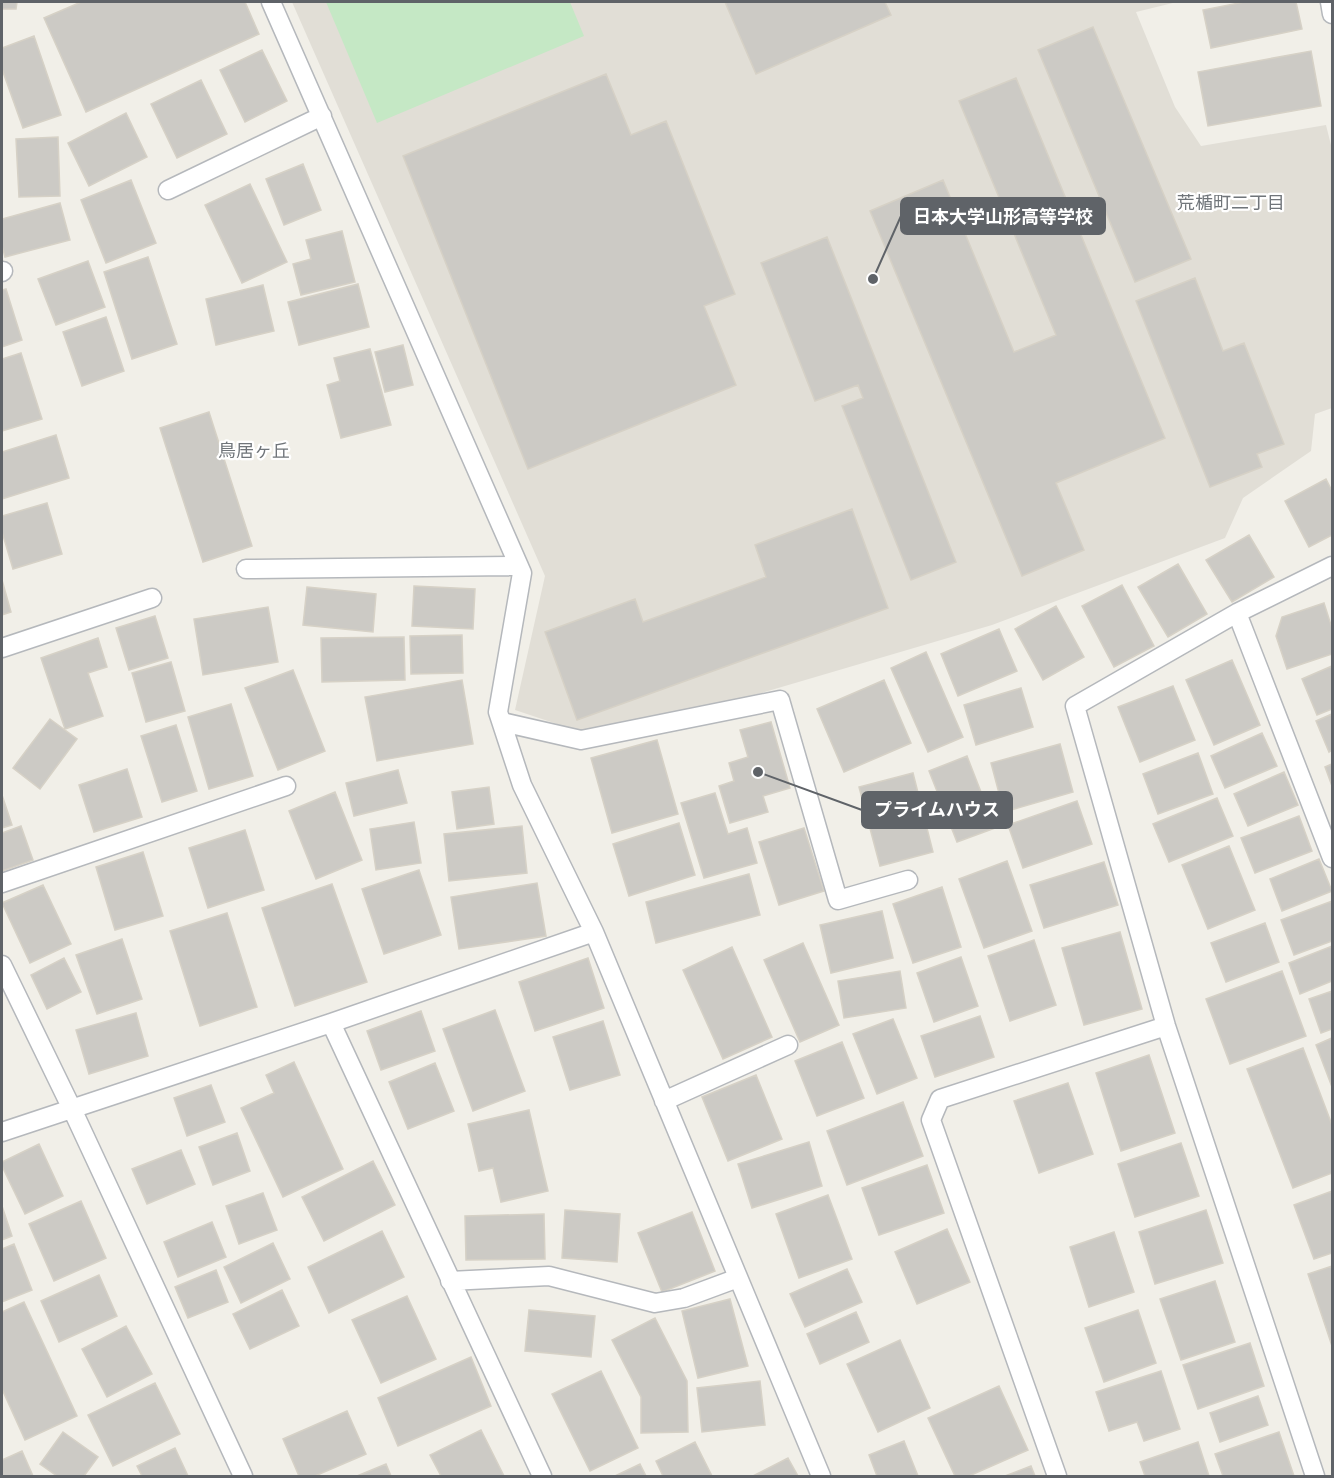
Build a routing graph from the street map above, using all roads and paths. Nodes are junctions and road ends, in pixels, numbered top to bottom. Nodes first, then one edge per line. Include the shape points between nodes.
1 (271, 2) edge
2 (1330, 2) edge
3 (1332, 14) edge
4 (322, 116) junction
5 (168, 190) dead end
6 (519, 566) junction
7 (1332, 566) edge
8 (246, 569) dead end
9 (152, 598) dead end
10 (1237, 614) junction
11 (2, 648) edge
12 (502, 722) junction
13 (286, 786) dead end
14 (1332, 858) edge
15 (908, 880) dead end
16 (2, 883) edge
17 (594, 932) junction
18 (2, 965) edge
19 (331, 1023) junction
20 (1166, 1026) junction
21 (788, 1045) dead end
22 (664, 1101) junction
23 (72, 1109) junction
24 (2, 1132) edge
25 (738, 1278) junction
26 (450, 1281) junction
27 (243, 1476) edge
28 (542, 1476) edge
29 (821, 1476) edge
30 (1057, 1476) edge
31 (1315, 1476) edge

1 - 4 lane
2 - 3 lane
4 - 5 lane
4 - 6 lane
6 - 8 lane
6 - 12 lane via 522,573 498,712
7 - 10 lane
9 - 11 lane
10 - 14 lane
10 - 20 lane via 1075,706
12 - 15 lane via 581,740 780,700 838,900
12 - 17 lane via 522,785
13 - 16 lane
17 - 19 lane
17 - 22 lane
18 - 23 lane
19 - 23 lane
19 - 26 lane
20 - 30 lane via 940,1099 931,1120
20 - 31 lane
21 - 22 lane
22 - 25 lane
23 - 24 lane
23 - 27 lane
25 - 26 lane via 684,1298 655,1303 549,1276
25 - 29 lane
26 - 28 lane

